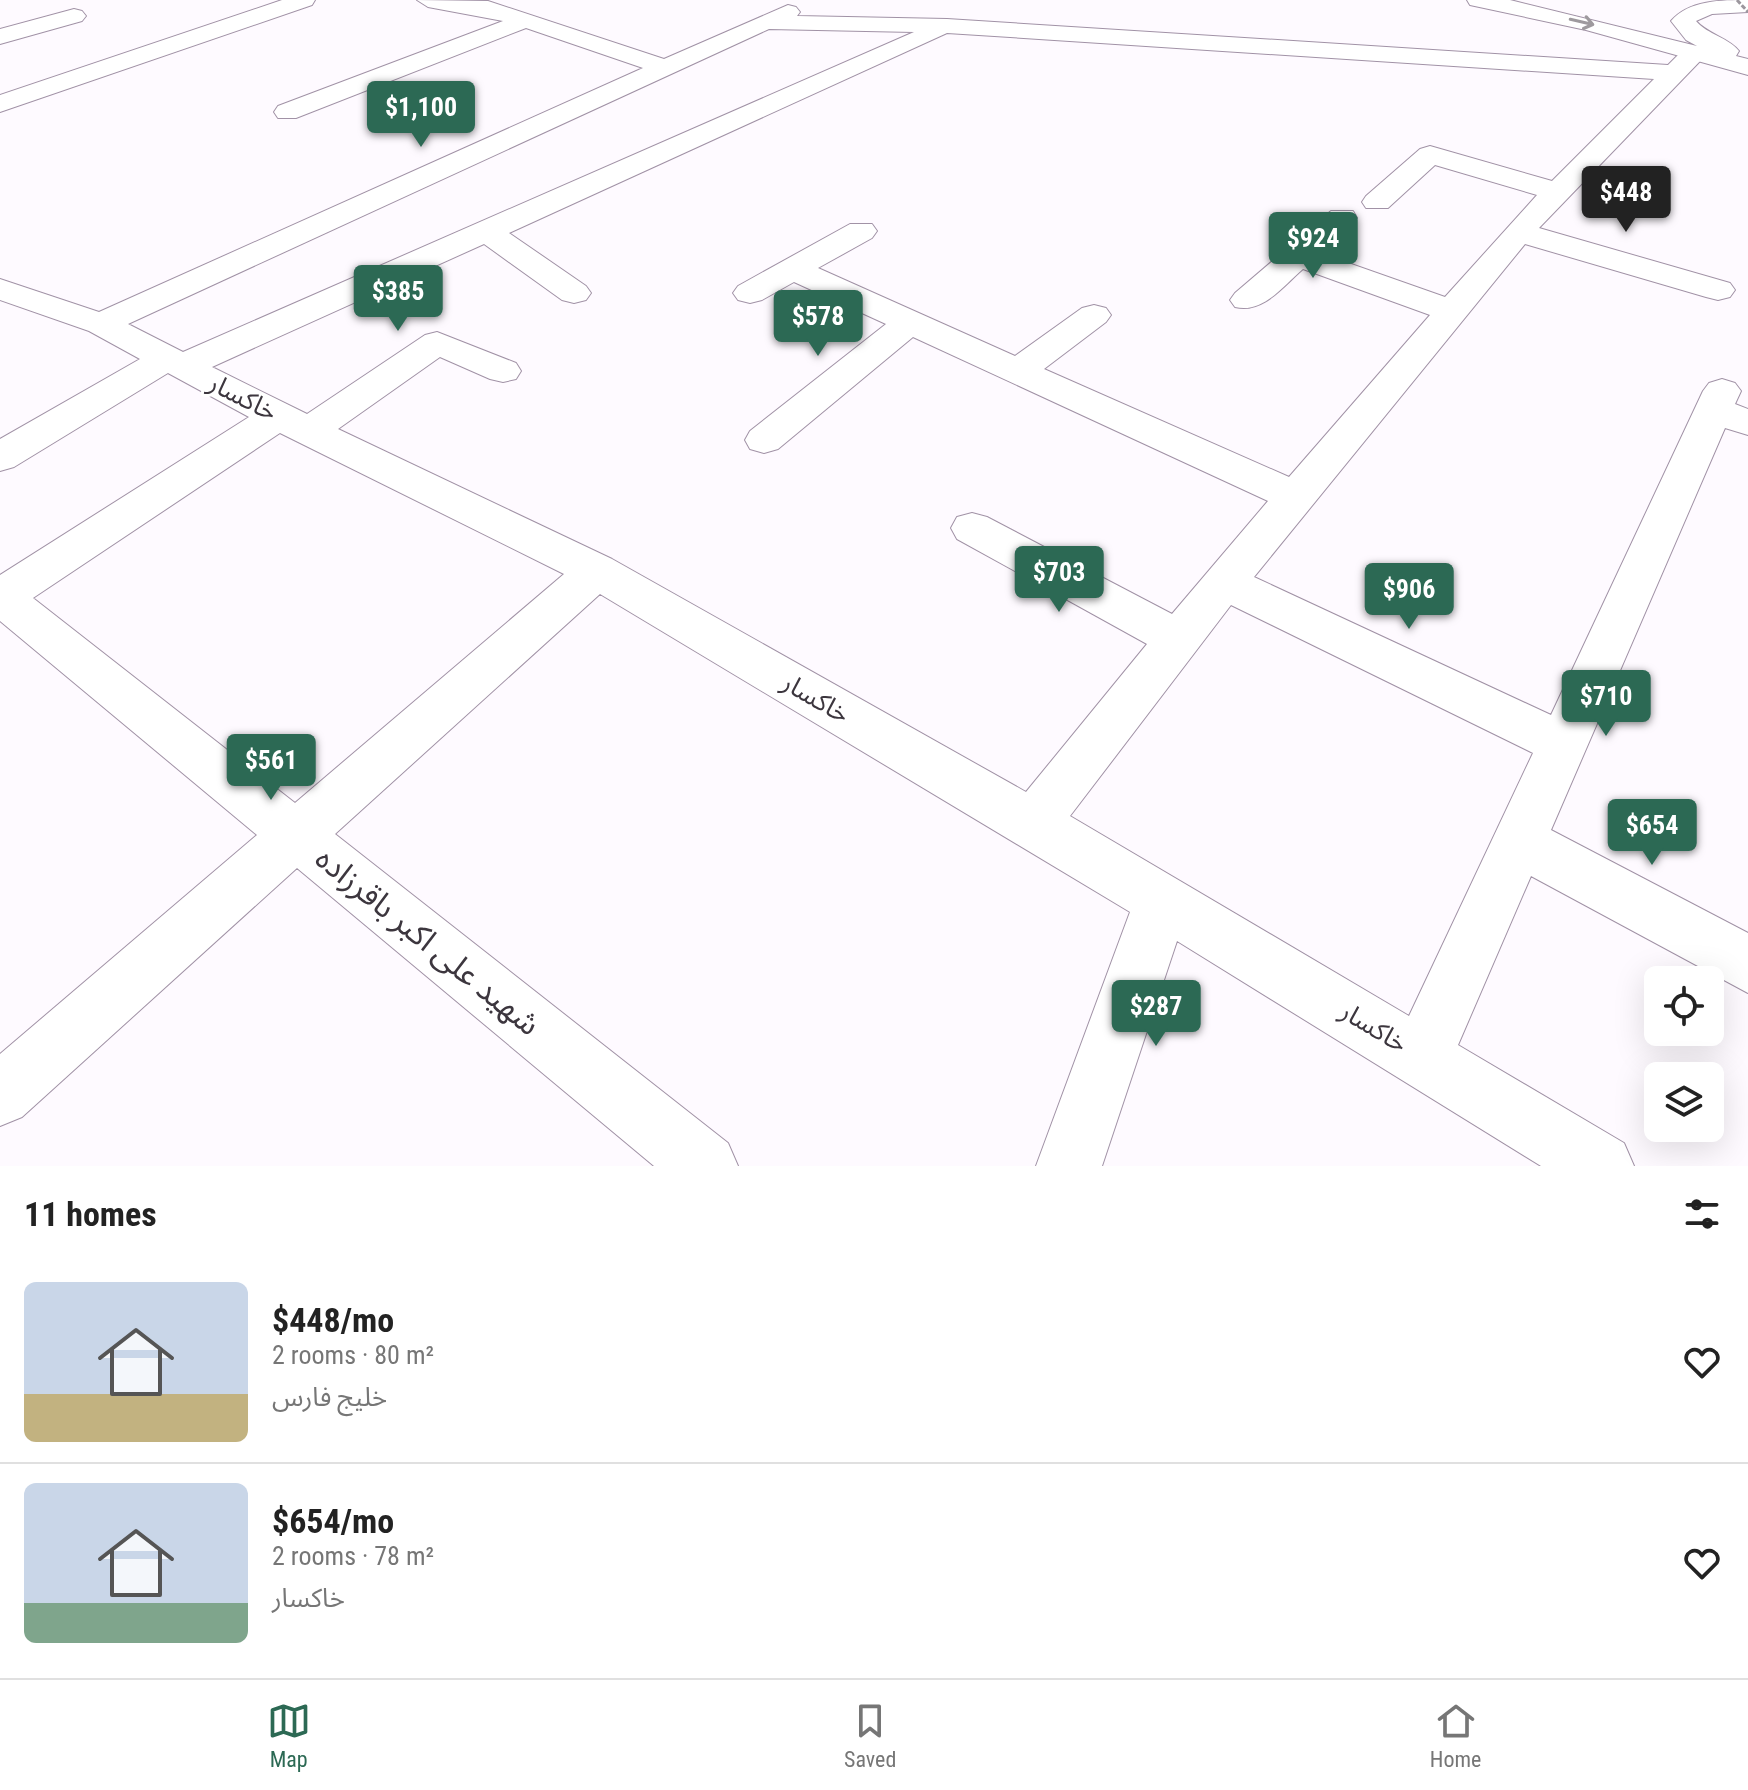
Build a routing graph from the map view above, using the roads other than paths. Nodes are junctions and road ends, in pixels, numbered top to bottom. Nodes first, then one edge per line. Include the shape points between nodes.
1 (304, 0) edge
2 (428, 0) edge
3 (822, 0) edge
4 (924, 0) edge
5 (1478, 0) edge
6 (1670, 0) edge
7 (1745, 6) edge
8 (74, 16) dead end
9 (526, 20) junction
10 (762, 22) junction
11 (947, 26) junction
12 (0, 37) edge
13 (1695, 52) junction
14 (1748, 60) edge
15 (664, 67) junction
16 (1748, 67) edge
17 (1674, 73) junction
18 (0, 104) edge
19 (287, 112) dead end
20 (1555, 191) junction
21 (1377, 202) dead end
22 (1342, 218) dead end
23 (486, 231) junction
24 (861, 231) dead end
25 (1518, 232) junction
26 (1298, 256) junction
27 (793, 269) junction
28 (0, 289) edge
29 (1718, 290) dead end
30 (574, 293) dead end
31 (750, 293) dead end
32 (1247, 300) dead end
33 (1452, 311) junction
34 (1094, 315) dead end
35 (910, 322) junction
36 (101, 324) junction
37 (175, 362) junction
38 (503, 371) dead end
39 (1017, 371) junction
40 (1728, 408) edge
41 (294, 423) junction
42 (764, 440) dead end
43 (0, 457) edge
44 (1295, 497) junction
45 (972, 528) dead end
46 (597, 571) junction
47 (1224, 582) junction
48 (0, 597) edge
49 (1178, 639) junction
50 (1563, 744) junction
51 (1033, 823) junction
52 (295, 832) junction
53 (1519, 841) junction
54 (1162, 901) junction
55 (1748, 964) edge
56 (1422, 1056) junction
57 (0, 1095) edge
58 (705, 1166) edge
59 (1069, 1166) edge
60 (1601, 1166) edge

1 - 18 main road
2 - 9 main road via 488,8
3 - 10 main road
4 - 11 main road
5 -> 13 main road
6 - 7 main road
7 - 14 main road via 1702,10 1683,21 1695,35
8 - 12 main road
9 - 15 main road
9 - 19 main road
10 - 11 main road
10 - 15 main road
11 - 17 main road
11 - 23 main road
13 - 16 main road
13 - 17 main road
15 - 36 main road
17 - 20 main road
20 - 21 main road via 1430,155
20 - 25 main road
22 - 26 main road
23 - 30 main road
23 - 37 main road
24 - 27 main road
25 - 29 main road
25 - 33 main road
26 - 32 main road
26 - 33 main road
27 - 31 main road
27 - 35 main road
28 - 36 main road, خاکسار
33 - 44 main road
34 - 39 main road
35 - 39 main road
35 - 42 main road
36 - 37 main road, خاکسار
37 - 41 main road, خاکسار
37 - 43 main road
38 - 41 main road via 437,343
39 - 44 main road
40 - 50 main road
41 - 46 main road, خاکسار
41 - 48 main road
44 - 47 main road
45 - 49 main road
46 - 51 main road, خاکسار
46 - 52 main road
47 - 49 main road
47 - 50 main road
48 - 52 main road, شهید علی اکبر باقرزاده
49 - 51 main road
50 - 53 main road
51 - 54 main road, خاکسار
52 - 57 main road
52 - 58 main road, شهید علی اکبر باقرزاده
53 - 55 main road
53 - 56 main road
54 - 56 main road, خاکسار
54 - 59 main road
56 - 60 main road, خاکسار

